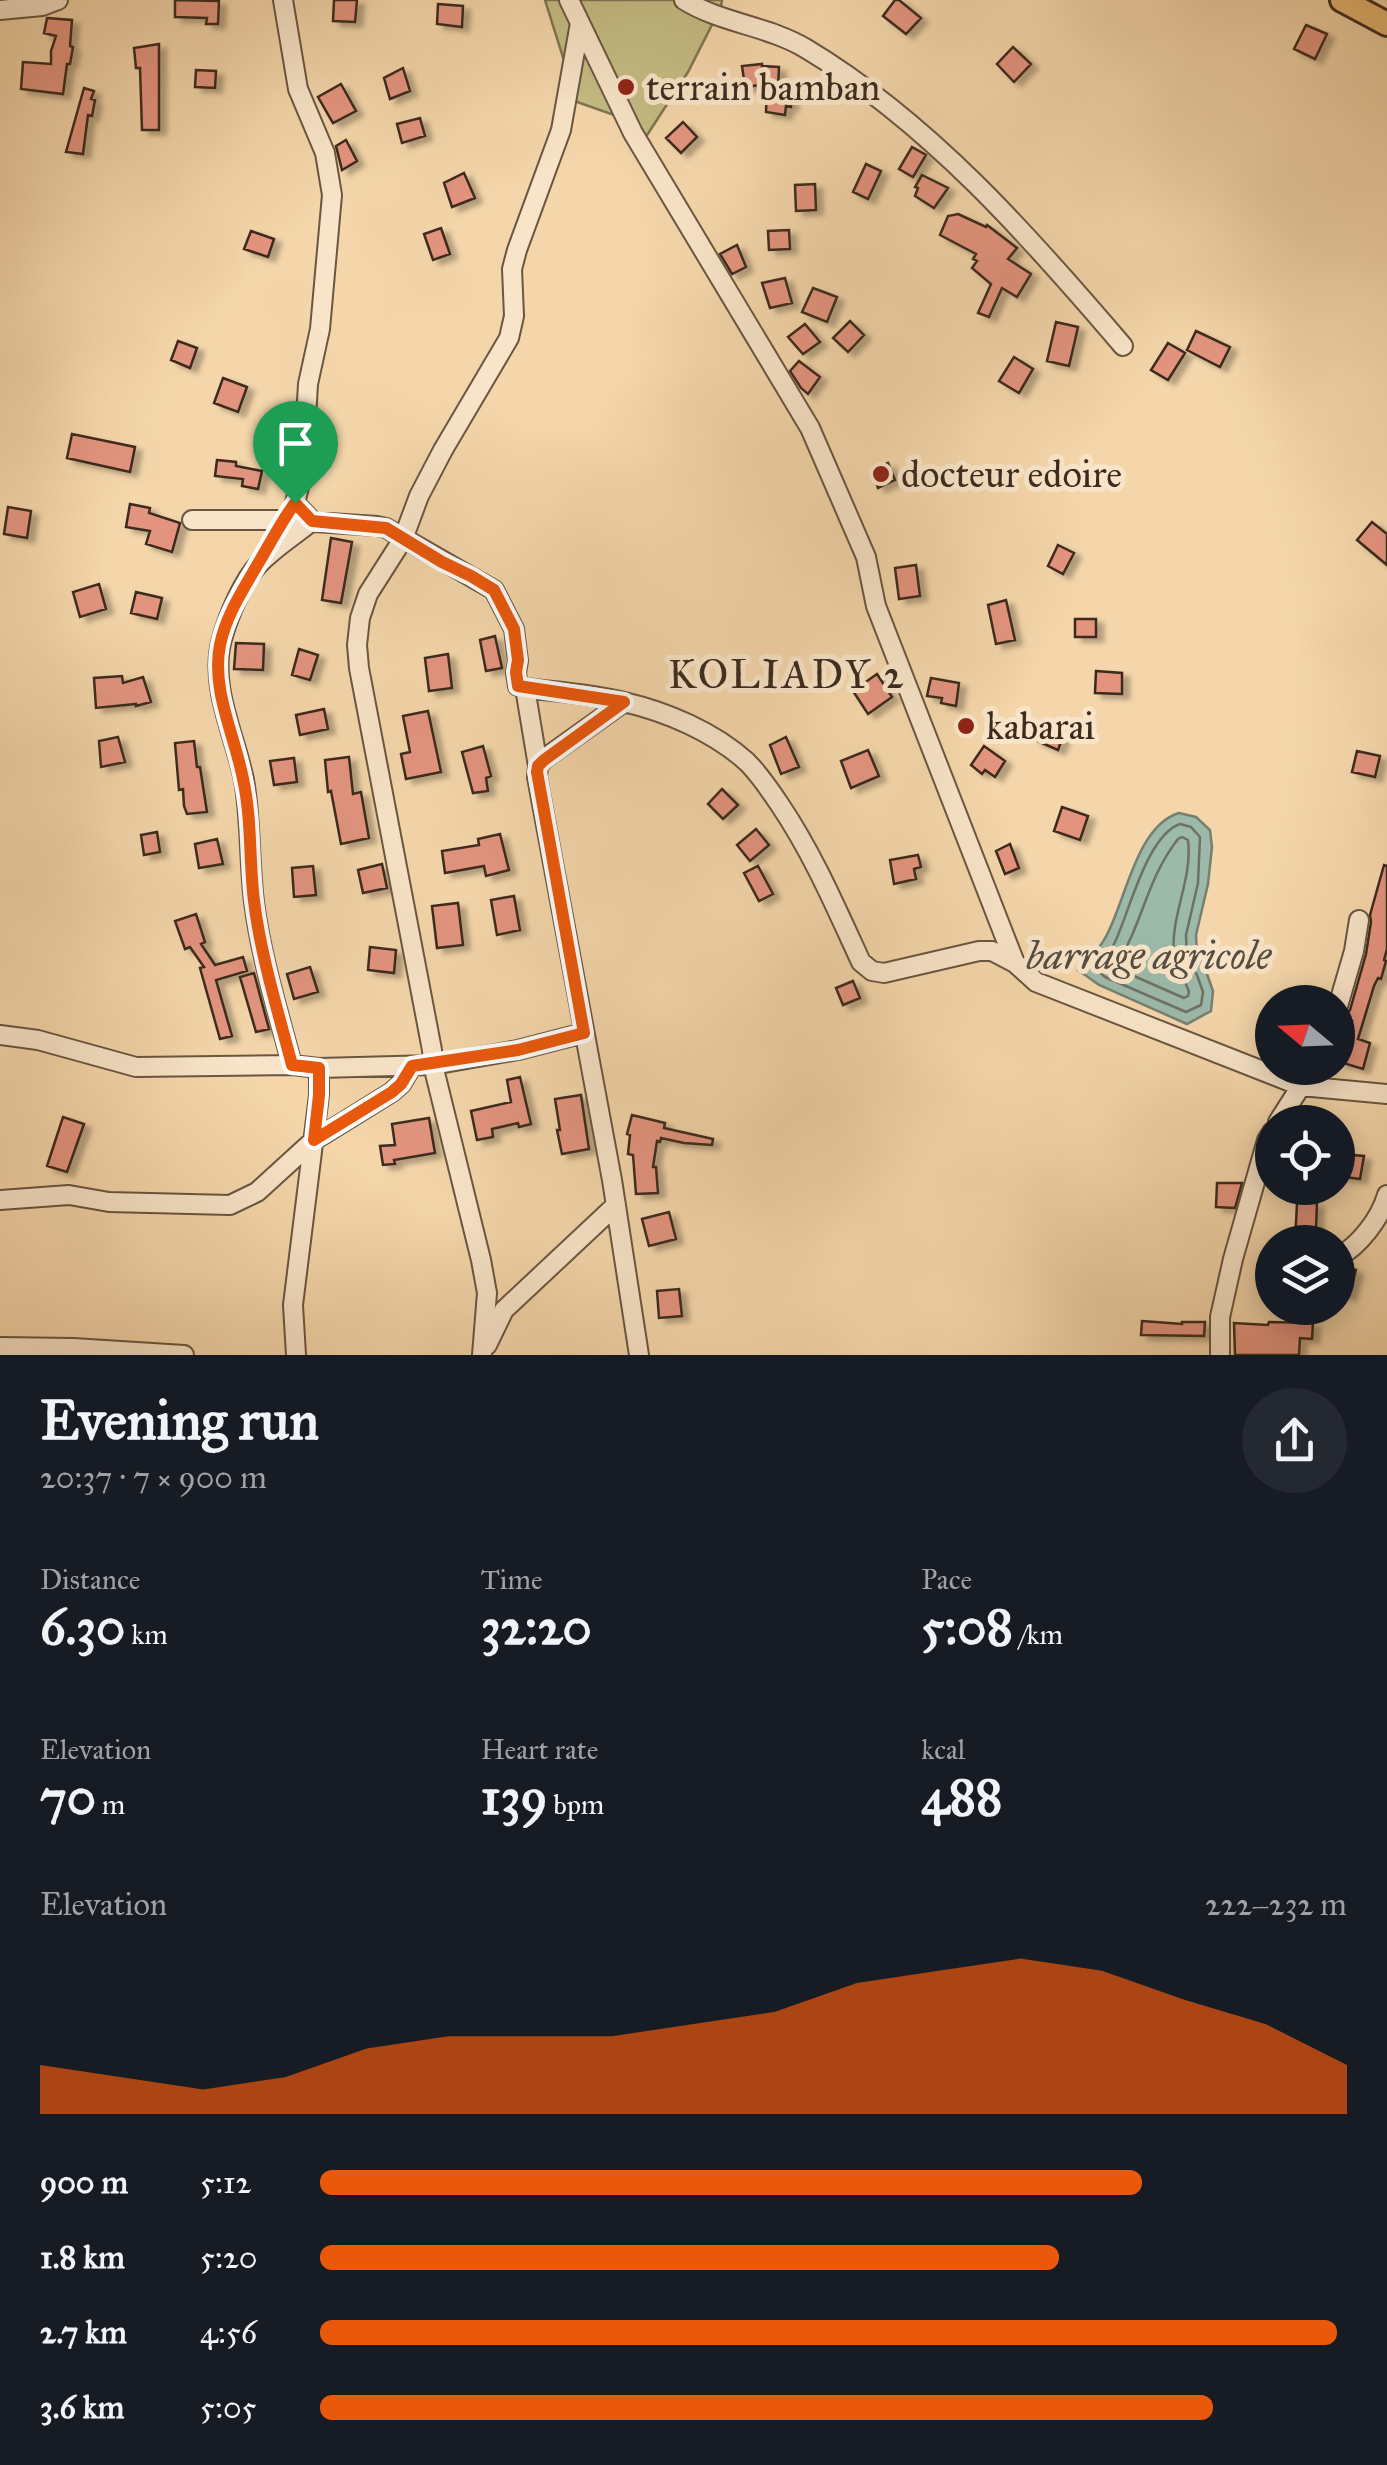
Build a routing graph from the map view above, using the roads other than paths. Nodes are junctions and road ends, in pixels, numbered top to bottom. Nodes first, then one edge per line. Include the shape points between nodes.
1 (283, 0) edge
2 (569, 0) edge
3 (684, 0) edge
4 (1342, 0) edge
5 (48, 2) edge
6 (0, 10) edge
7 (580, 23) junction
8 (1387, 24) edge
9 (598, 60) junction
10 (572, 72) junction
11 (1123, 346) dead end
12 (295, 503) junction
13 (192, 520) dead end
14 (283, 520) junction
15 (312, 521) junction
16 (403, 540) junction
17 (258, 565) junction
18 (525, 688) junction
19 (624, 702) junction
20 (538, 766) junction
21 (1359, 920) dead end
22 (1015, 964) junction
23 (1344, 985) edge
24 (584, 1033) junction
25 (0, 1035) edge
26 (292, 1065) junction
27 (432, 1065) junction
28 (412, 1066) junction
29 (319, 1068) junction
30 (1301, 1086) junction
31 (1387, 1094) edge
32 (1289, 1105) edge
33 (314, 1140) junction
34 (1255, 1183) edge
35 (1387, 1195) edge
36 (0, 1200) edge
37 (616, 1204) junction
38 (1355, 1246) edge
39 (0, 1347) edge
40 (184, 1355) edge
41 (296, 1355) edge
42 (482, 1355) edge
43 (640, 1355) edge
44 (1220, 1355) edge

1 - 12 street via 298,88 325,153 332,196 304,471
2 - 7 street
3 - 11 street via 801,46 911,123 1044,253
4 - 8 main road
5 - 6 street
7 - 9 street
7 - 10 street
9 - 10 street
9 - 22 street via 633,134 810,428 866,557 876,606
10 - 16 street via 561,130 512,270 509,338 442,450
12 - 14 street
12 - 15 street
13 - 14 street
14 - 15 street
14 - 17 street
15 - 16 street via 377,526
15 - 17 street
16 - 18 street via 494,590 514,629 516,682
16 - 27 street via 362,608 357,645
17 - 26 street via 220,642 220,680 249,812 254,903
18 - 19 street
18 - 20 street
19 - 20 street
19 - 22 street via 702,731 749,764 804,841 861,962 872,971 979,951
20 - 24 street
21 - 23 street
22 - 30 street via 1036,982
24 - 27 street
24 - 37 street
25 - 26 street via 136,1066
26 - 29 street
27 - 28 street
27 - 42 street via 487,1293
28 - 29 street
28 - 33 street via 392,1092
29 - 33 street
30 - 31 street
30 - 32 street
33 - 36 street via 257,1192 230,1205 69,1195
33 - 41 street via 293,1304
34 - 44 street via 1220,1318
35 - 38 street
37 - 42 street via 504,1310
37 - 43 street
39 - 40 street

